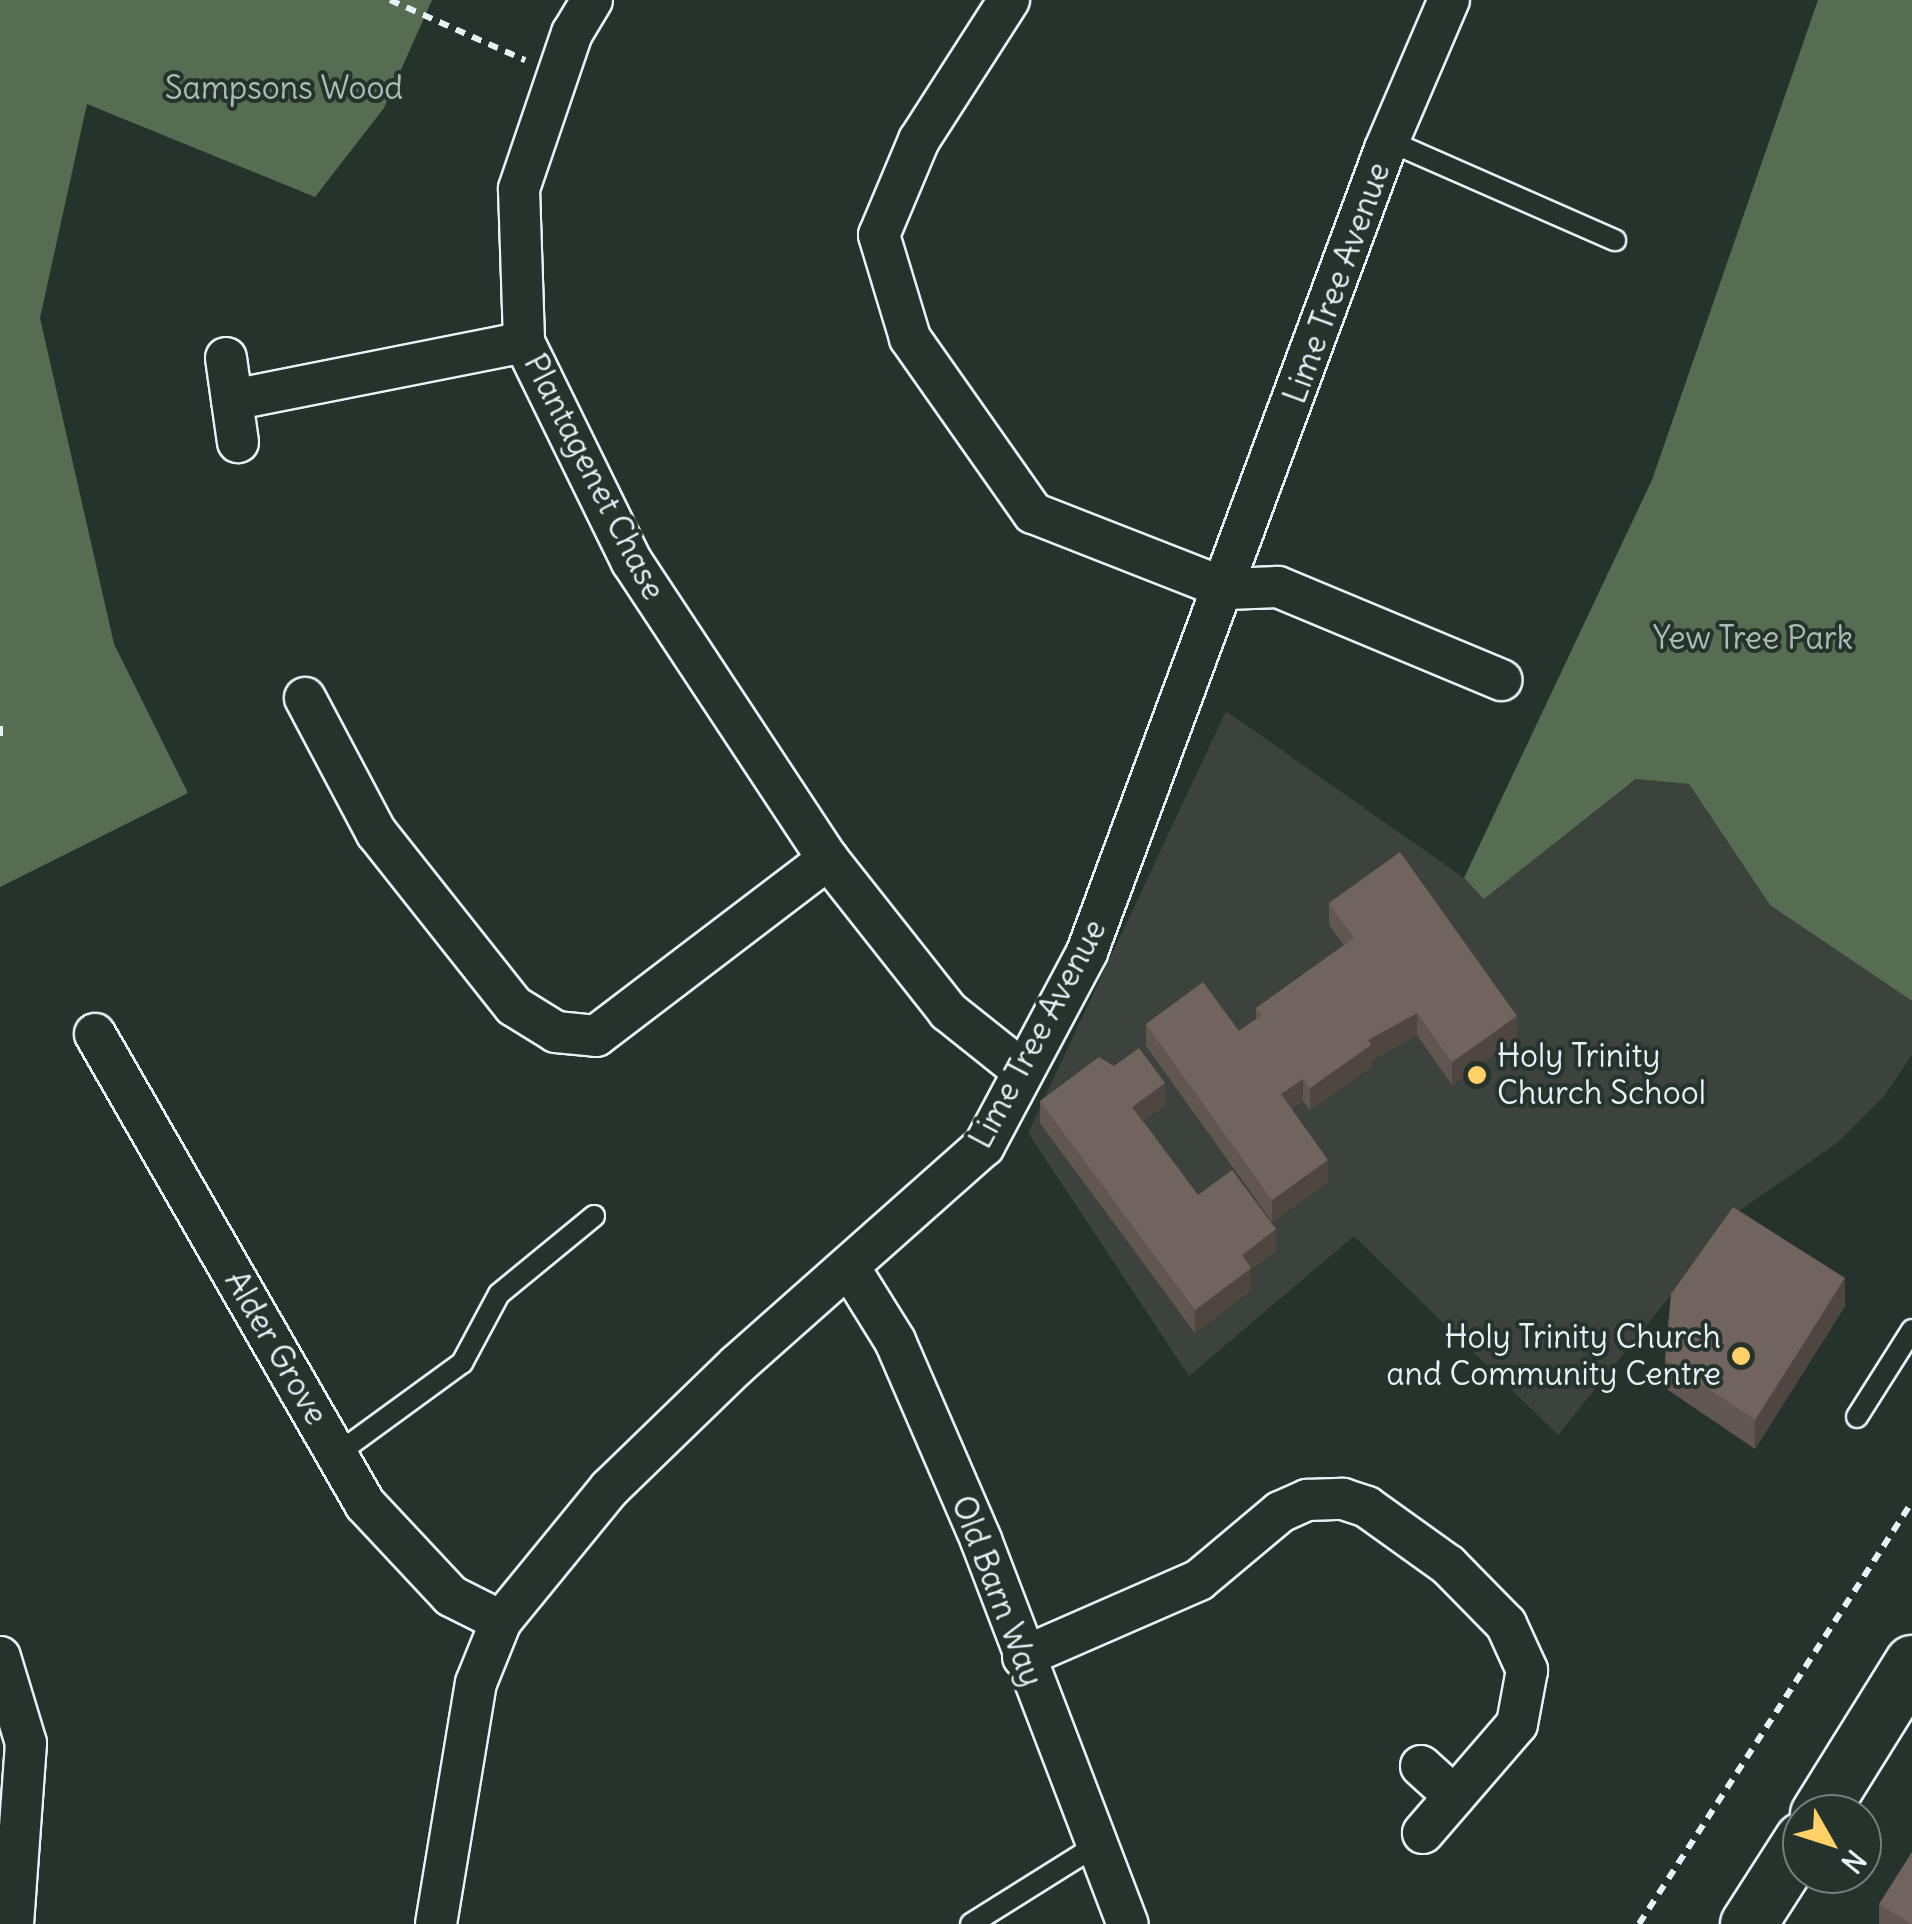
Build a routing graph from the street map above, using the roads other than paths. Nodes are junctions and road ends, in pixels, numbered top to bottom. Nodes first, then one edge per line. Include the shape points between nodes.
1 (592, 0) edge
2 (1009, 0) edge
3 (1449, 0) edge
4 (1389, 141) junction
5 (1616, 240) dead end
6 (524, 342) junction
7 (226, 358) dead end
8 (232, 400) junction
9 (238, 442) dead end
10 (1227, 589) junction
11 (1501, 680) dead end
12 (305, 698) dead end
13 (828, 859) junction
14 (95, 1034) dead end
15 (1022, 1070) junction
16 (594, 1216) dead end
17 (849, 1267) junction
18 (1912, 1330) edge
19 (1857, 1417) dead end
20 (337, 1454) junction
21 (501, 1621) junction
22 (1023, 1657) junction
23 (0, 1658) edge
24 (1912, 1664) edge
25 (1421, 1766) dead end
26 (1831, 1794) edge
27 (1454, 1796) junction
28 (1423, 1833) dead end
29 (1097, 1845) junction
30 (1782, 1872) edge
31 (1751, 1922) edge
32 (12, 1924) edge
33 (436, 1924) edge
34 (971, 1924) edge
35 (1128, 1924) edge

1 - 6 street, Plantagenet Chase via 519,190
2 - 10 street via 919,140 879,235 910,338 1033,513
3 - 4 street, Lime Tree Avenue
4 - 5 lane
4 - 10 street, Lime Tree Avenue
6 - 8 street
6 - 13 street, Plantagenet Chase via 632,562
7 - 8 street
8 - 9 street
10 - 11 street via 1278,587
10 - 15 street, Lime Tree Avenue via 1087,952
12 - 13 street via 376,832 514,1006 556,1032 596,1036
13 - 15 street, Plantagenet Chase via 948,1011
14 - 20 street, Alder Grove
15 - 17 street, Lime Tree Avenue via 984,1146
16 - 20 lane via 499,1294 462,1363
17 - 21 street, Lime Tree Avenue via 609,1489
17 - 22 street, Old Barn Way via 895,1341
18 - 19 lane
20 - 21 street, Alder Grove via 366,1504 450,1596
21 - 33 street, Lime Tree Avenue via 476,1682
22 - 27 street via 1199,1580 1280,1512 1307,1500 1344,1500 1367,1508 1448,1565 1506,1624 1528,1670 1517,1724
22 - 29 street, Old Barn Way
23 - 32 street via 26,1743
24 - 26 main road
25 - 27 street
27 - 28 street
29 - 34 lane
29 - 35 street, Old Barn Way
30 - 31 main road

